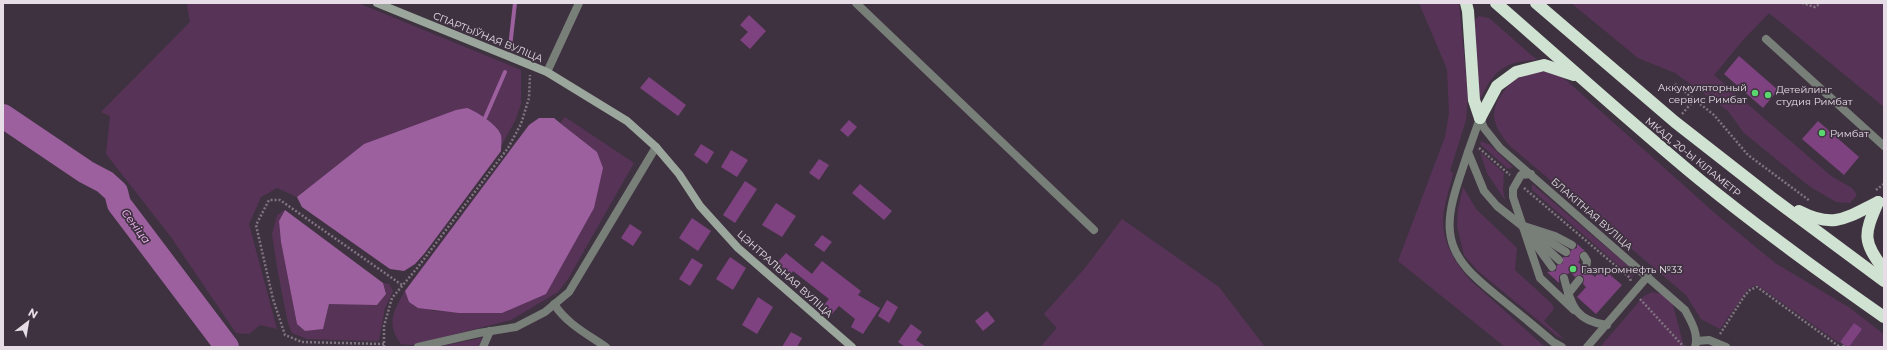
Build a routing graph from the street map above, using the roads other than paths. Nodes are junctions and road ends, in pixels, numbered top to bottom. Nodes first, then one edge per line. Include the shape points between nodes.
1 (377, 3) edge
2 (579, 3) edge
3 (856, 3) edge
4 (1466, 3) edge
5 (1496, 3) edge
6 (1536, 3) edge
7 (1766, 39) dead end
8 (547, 72) junction
9 (1584, 79) junction
10 (1480, 118) junction
11 (1884, 146) edge
12 (656, 147) junction
13 (1468, 152) junction
14 (1531, 174) junction
15 (1771, 197) junction
16 (1878, 198) edge
17 (1521, 225) junction
18 (1094, 230) dead end
19 (1572, 245) dead end
20 (1566, 252) dead end
21 (1584, 256) dead end
22 (1559, 260) dead end
23 (1552, 267) dead end
24 (1586, 270) dead end
25 (1884, 270) edge
26 (1648, 276) junction
27 (1564, 278) dead end
28 (1579, 280) dead end
29 (1884, 281) edge
30 (1568, 294) junction
31 (554, 304) junction
32 (1574, 310) junction
33 (1884, 317) edge
34 (1607, 325) junction
35 (490, 331) junction
36 (440, 344) edge
37 (1696, 344) edge
38 (418, 347) edge
39 (483, 347) edge
40 (606, 347) edge
41 (852, 347) edge
42 (1562, 347) edge
43 (1587, 347) edge
44 (1726, 347) edge

1 - 8 street, СПАРТЫЎНАЯ ВУЛІЦА
2 - 8 street
3 - 18 street
4 - 10 highway via 1474,100
5 - 9 highway, МКАД, 20-Ы КІЛАМЕТР
6 - 15 highway, МКАД, 20-Ы КІЛАМЕТР via 1675,122
7 - 11 street
8 - 12 street, ЦЭНТРАЛЬНАЯ ВУЛІЦА via 627,121
9 - 10 highway via 1544,65 1516,72 1497,86
9 - 33 highway, МКАД, 20-Ы КІЛАМЕТР via 1701,180 1795,254
10 - 13 street
10 - 14 street, БЛАКІТНАЯ ВУЛІЦА via 1484,128 1500,148
12 - 31 street via 569,292
12 - 41 street, ЦЭНТРАЛЬНАЯ ВУЛІЦА via 679,174 700,206 738,248
13 - 17 street via 1484,191 1497,206
13 - 42 street via 1450,214 1452,246 1471,274
14 - 17 street via 1521,175 1512,189
14 - 26 street, БЛАКІТНАЯ ВУЛІЦА
15 - 16 highway via 1812,218 1836,221 1846,218
15 - 29 highway, МКАД, 20-Ы КІЛАМЕТР
16 - 25 highway via 1867,233 1870,252
17 - 19 street via 1555,236
17 - 20 street
17 - 22 street
17 - 23 street
17 - 32 street via 1540,278
21 - 24 street via 1588,261
26 - 34 street
26 - 37 street, БЛАКІТНАЯ ВУЛІЦА via 1686,310 1694,325
27 - 30 street
28 - 30 street
30 - 32 street
31 - 35 street via 545,312 516,327
31 - 40 street via 574,326
32 - 34 street via 1585,319
34 - 43 street
35 - 36 street
35 - 39 street
36 - 38 street
37 - 44 street via 1709,340

